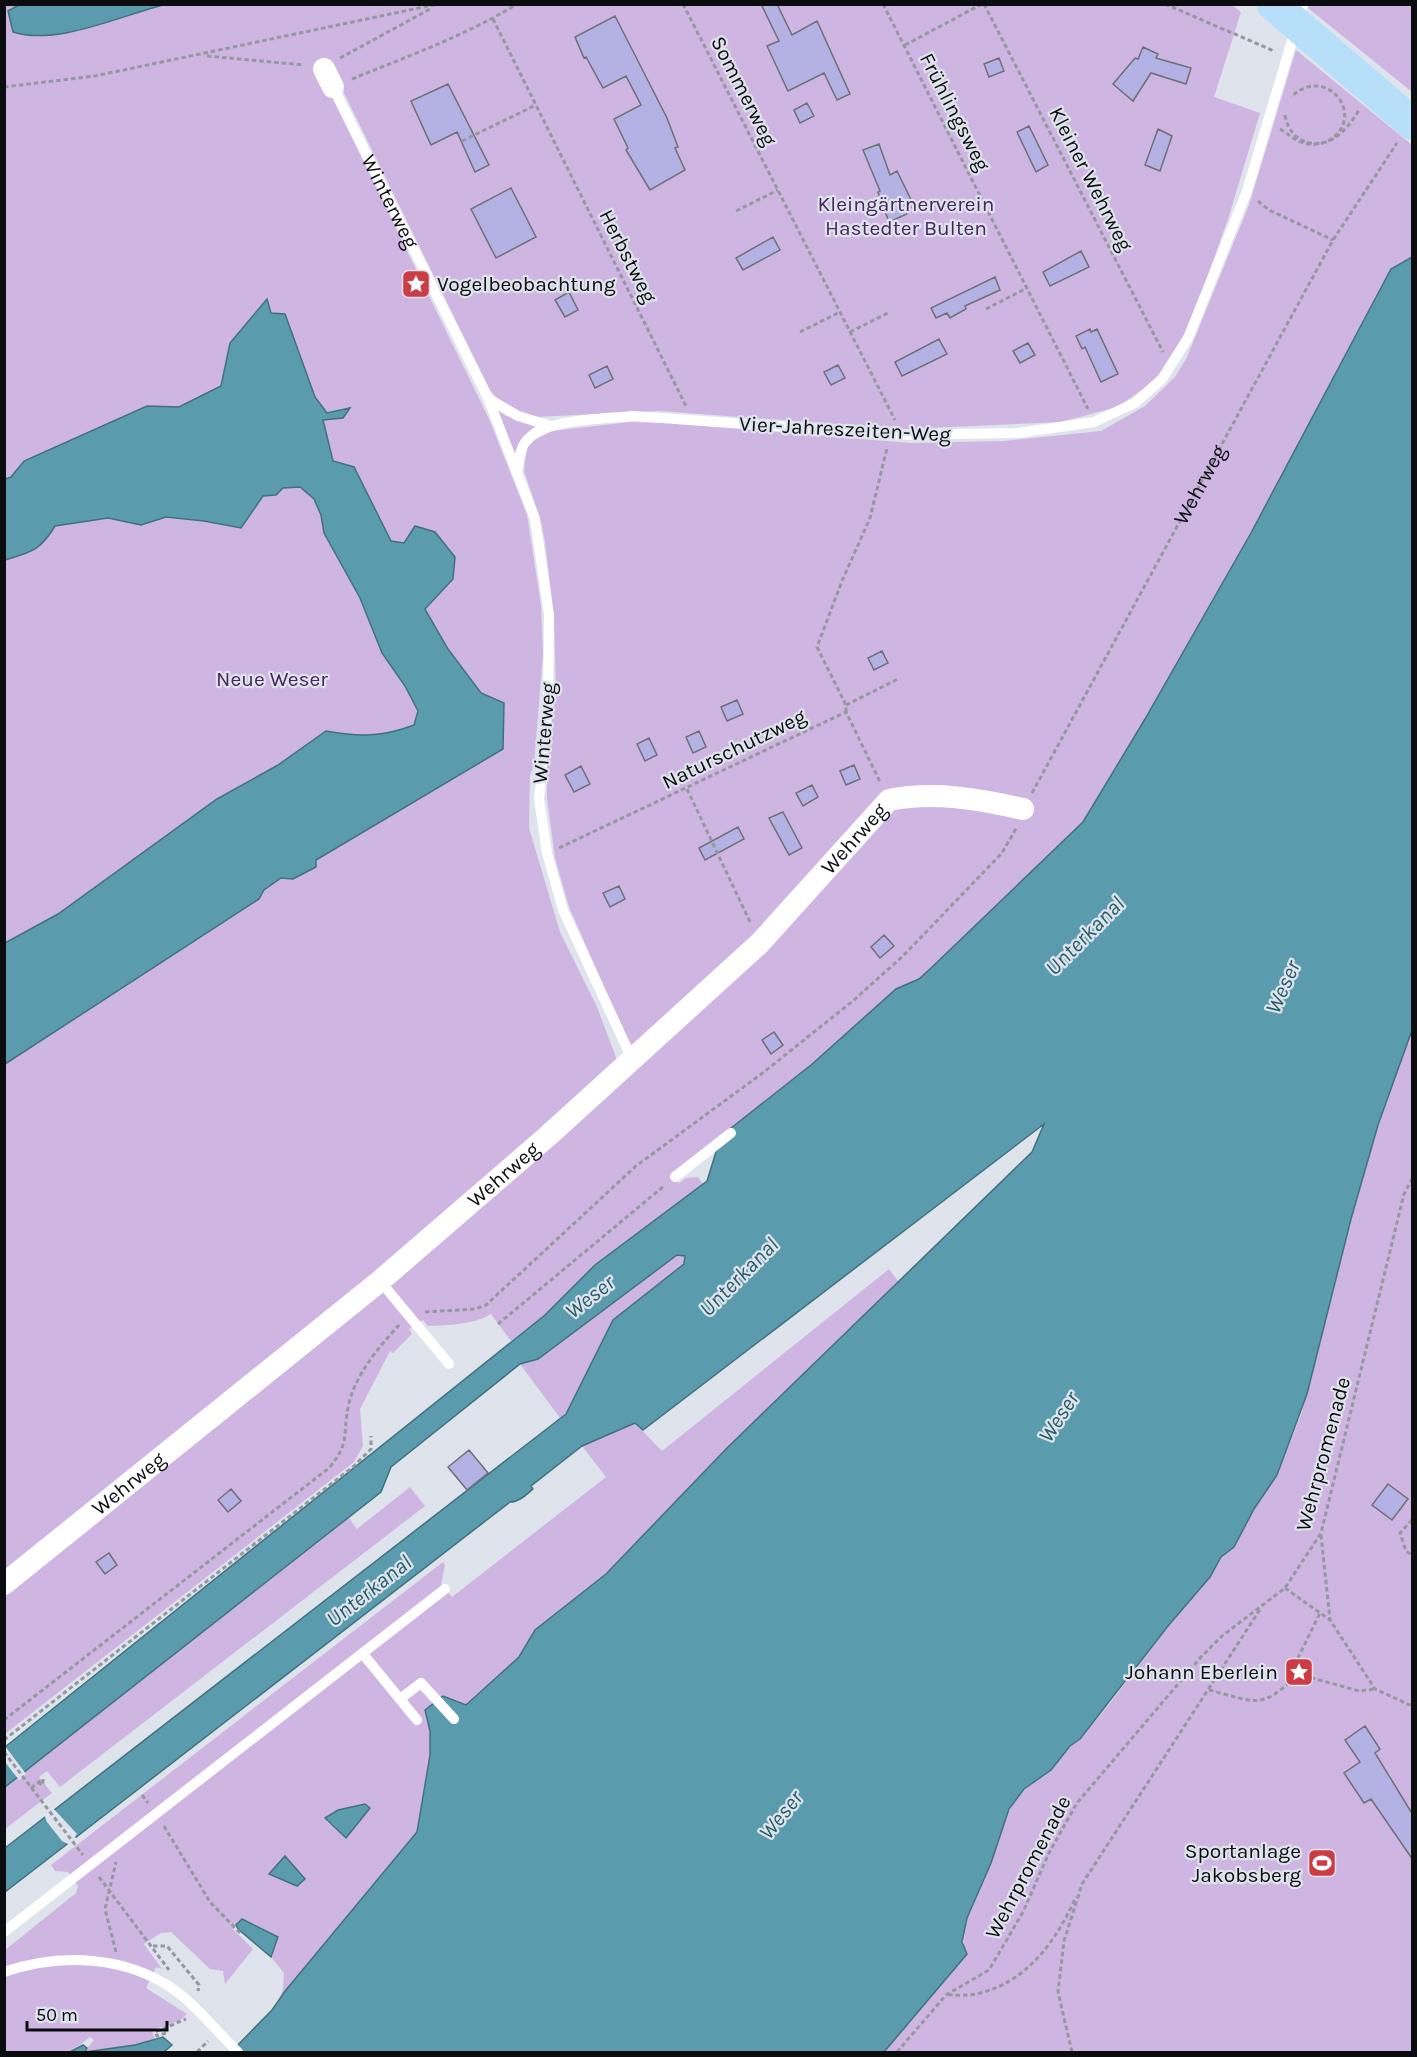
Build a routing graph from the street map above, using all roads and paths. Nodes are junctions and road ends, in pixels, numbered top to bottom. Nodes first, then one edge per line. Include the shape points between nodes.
1 (438, 4) edge
2 (517, 4) edge
3 (683, 4) edge
4 (884, 4) edge
5 (983, 4) edge
6 (1165, 4) edge
7 (1273, 4) edge
8 (1303, 4) edge
9 (434, 7) junction
10 (493, 19) junction
11 (904, 45) junction
12 (202, 55) junction
13 (1286, 57) junction
14 (329, 78) junction
15 (4, 87) edge
16 (1364, 104) dead end
17 (536, 105) junction
18 (1267, 120) junction
19 (1408, 128) edge
20 (462, 141) dead end
21 (778, 190) junction
22 (1247, 191) junction
23 (736, 211) dead end
24 (1333, 240) junction
25 (1028, 288) junction
26 (986, 309) dead end
27 (840, 312) junction
28 (890, 312) dead end
29 (800, 332) dead end
30 (850, 332) junction
31 (1171, 367) junction
32 (488, 398) junction
33 (693, 420) junction
34 (1094, 422) junction
35 (551, 426) junction
36 (890, 434) junction
37 (903, 435) junction
38 (517, 473) junction
39 (898, 679) dead end
40 (846, 705) junction
41 (846, 711) junction
42 (687, 789) junction
43 (889, 800) junction
44 (1023, 810) junction
45 (547, 854) junction
46 (760, 943) junction
47 (632, 1059) junction
48 (731, 1133) dead end
49 (675, 1177) joint
50 (1413, 1179) edge
51 (380, 1281) junction
52 (408, 1315) junction
53 (498, 1324) dead end
54 (449, 1364) dead end
55 (371, 1436) dead end
56 (1413, 1520) edge
57 (1321, 1533) junction
58 (1413, 1555) edge
59 (4, 1584) edge
60 (1285, 1588) junction
61 (445, 1589) dead end
62 (1263, 1606) junction
63 (1320, 1613) junction
64 (1330, 1620) junction
65 (363, 1654) junction
66 (1298, 1674) junction
67 (1375, 1689) junction
68 (1209, 1690) junction
69 (400, 1699) junction
70 (1413, 1706) edge
71 (454, 1719) dead end
72 (4, 1720) edge
73 (417, 1720) dead end
74 (4, 1740) edge
75 (4, 1752) edge
76 (40, 1780) dead end
77 (142, 1795) dead end
78 (158, 1815) junction
79 (117, 1846) junction
80 (1082, 1884) junction
81 (4, 1932) edge
82 (241, 1934) dead end
83 (148, 1941) dead end
84 (153, 1946) junction
85 (166, 1965) dead end
86 (124, 1966) junction
87 (4, 1972) edge
88 (946, 1995) junction
89 (193, 2007) junction
90 (188, 2018) dead end
91 (166, 2033) dead end
92 (238, 2052) edge
93 (897, 2052) edge
94 (1072, 2052) edge

1 - 9 path
2 - 10 path
3 - 21 path, Sommerweg
4 - 11 path, Frühlingsweg
5 - 11 path, Frühlingsweg
5 - 31 path, Kleiner Wehrweg
6 - 13 path
7 - 19 main road
8 - 13 lane
9 - 12 path
9 - 14 path via 345,54
10 - 14 path
10 - 17 path, Herbstweg
11 - 25 path, Frühlingsweg
12 - 14 path via 282,61
12 - 15 path via 95,76
13 - 18 lane
14 - 32 lane, Winterweg
16 - 18 path via 1342,132 1328,141 1318,144 1305,143 1290,132 1285,115 1300,89 1325,87 1335,93 1345,115 1342,127 1328,141 1305,143
17 - 20 path
17 - 33 path, Herbstweg
18 - 22 lane
19 - 24 path, Wehrweg
21 - 23 path
21 - 27 path, Sommerweg
22 - 24 path via 1269,210
22 - 31 lane, Vier-Jahreszeiten-Weg via 1188,338
24 - 44 path, Wehrweg
25 - 26 path
25 - 34 path, Frühlingsweg
27 - 29 path
27 - 30 path, Sommerweg
28 - 30 path
30 - 37 path, Sommerweg
31 - 34 lane, Vier-Jahreszeiten-Weg via 1135,403
32 - 35 lane via 518,416
32 - 38 lane, Winterweg
33 - 35 lane, Vier-Jahreszeiten-Weg via 633,416
33 - 36 lane, Vier-Jahreszeiten-Weg
34 - 37 lane, Vier-Jahreszeiten-Weg via 1018,433
35 - 38 lane, Vier-Jahreszeiten-Weg via 525,442
36 - 37 lane, Vier-Jahreszeiten-Weg
36 - 40 path via 870,518 818,647
38 - 45 lane, Winterweg via 535,519 549,615 548,700 539,799
39 - 40 path
40 - 41 path
41 - 42 path, Naturschutzweg
41 - 43 path
42 - 45 path, Naturschutzweg
42 - 46 path
43 - 44 street, Wehrweg via 915,795 967,796
43 - 46 street, Wehrweg
44 - 52 path via 1002,853 902,957 764,1072 636,1166 486,1305
45 - 47 lane, Winterweg via 563,910
46 - 47 street, Wehrweg
47 - 51 street, Wehrweg
48 - 49 lane
49 - 53 path
50 - 57 path, Wehrpromenade via 1404,1194
51 - 52 lane
51 - 59 street, Wehrweg
52 - 54 lane
52 - 72 path via 359,1377 349,1402 341,1454 328,1468
55 - 74 path via 371,1449 354,1466
56 - 58 path via 1400,1533 1406,1551
57 - 60 path, Wehrpromenade
57 - 64 path
60 - 62 path, Wehrpromenade
60 - 63 path
61 - 65 lane
62 - 68 path
62 - 88 path, Wehrpromenade via 1201,1657 1077,1803 1023,1912 989,1970
63 - 64 path
63 - 66 path via 1291,1672
64 - 67 path
65 - 69 lane
65 - 78 lane
66 - 67 path via 1359,1691
66 - 68 path via 1276,1696 1264,1700
67 - 70 path
68 - 80 path
69 - 71 lane via 421,1683
69 - 73 lane
75 - 76 path via 31,1788 35,1785 40,1781 43,1779 43,1785 39,1783
77 - 78 path
78 - 79 lane
78 - 82 path via 210,1902
79 - 81 lane
79 - 86 path via 116,1869 105,1909
80 - 88 path via 1061,1929 1043,1955 1023,1971 976,1994
80 - 94 path via 1064,1941 1058,1992
83 - 84 path
84 - 85 path
84 - 89 path via 167,1946 199,1985
86 - 87 lane via 57,1959
86 - 89 lane via 175,1990
88 - 93 path, Wehrpromenade
89 - 92 lane
90 - 91 path via 155,2032 157,2036

